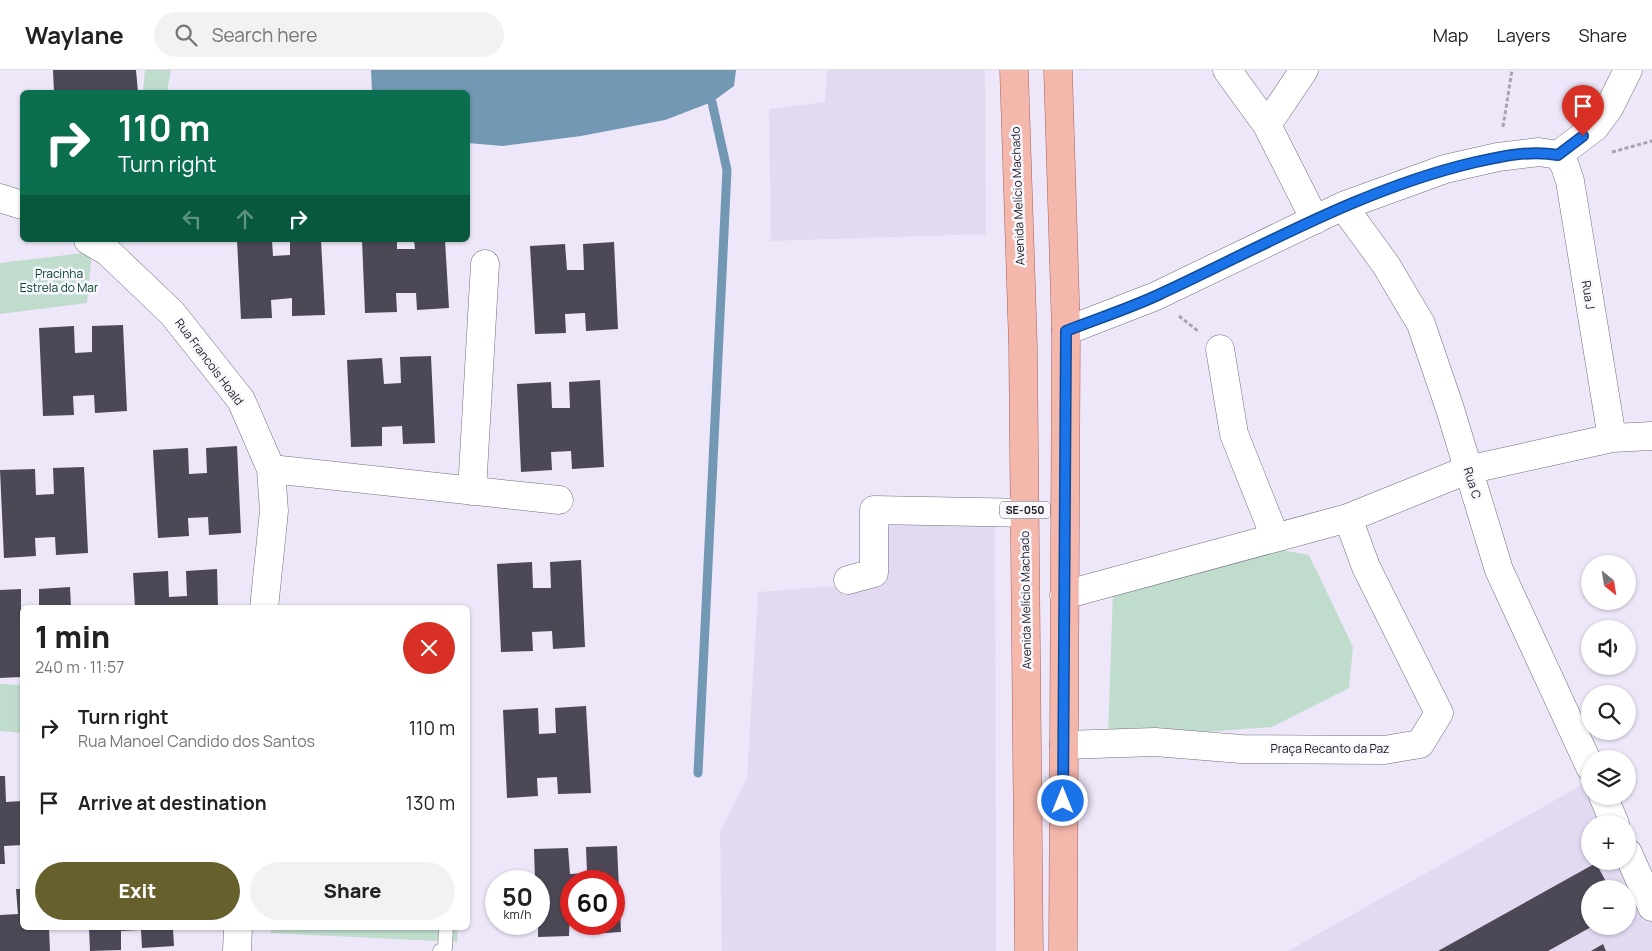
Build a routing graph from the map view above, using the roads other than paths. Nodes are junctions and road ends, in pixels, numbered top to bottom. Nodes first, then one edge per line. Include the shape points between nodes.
1 (1014, 70) edge
2 (1058, 70) edge
3 (1227, 70) edge
4 (1304, 70) edge
5 (1628, 70) edge
6 (1267, 125) junction
7 (1558, 155) junction
8 (0, 198) edge
9 (20, 203) edge
10 (1343, 206) junction
11 (1315, 220) junction
12 (91, 242) edge
13 (485, 264) dead end
14 (1066, 331) junction
15 (1220, 349) road end
16 (1652, 436) edge
17 (1612, 438) junction
18 (271, 470) junction
19 (1467, 470) junction
20 (472, 491) junction
21 (559, 500) dead end
22 (1025, 512) junction
23 (1348, 518) junction
24 (1275, 537) junction
25 (848, 580) dead end
26 (1064, 595) junction
27 (264, 605) edge
28 (1064, 745) junction
29 (1582, 750) edge
30 (1636, 870) edge
31 (1652, 907) edge
32 (238, 930) edge
33 (446, 930) edge
34 (237, 951) edge
35 (440, 951) edge
36 (1029, 951) edge
37 (1063, 951) edge

1 - 22 main road, Avenida Melício Machado / SE-050
2 - 14 main road, SE-050
3 - 6 street
4 - 6 street
5 - 7 street via 1610,108 1595,127
6 - 11 street
7 - 10 street via 1539,152 1498,157 1445,169
7 - 17 street, Rua J via 1570,181
8 - 9 street
10 - 11 street
10 - 19 street, Rua C via 1386,265 1421,324
11 - 14 street via 1156,296
12 - 18 street, Rua Francois Hoald via 108,252 172,313 241,400
13 - 20 street
14 - 26 main road, SE-050
15 - 24 street via 1234,434
16 - 17 street
17 - 19 street
18 - 20 street
18 - 27 street, Rua Francois Hoald via 274,511
19 - 23 street
19 - 29 street, Rua C via 1499,570
20 - 21 street
22 - 25 street via 874,510 874,573
22 - 36 main road, Avenida Melício Machado / SE-050
23 - 24 street
23 - 28 street, Praça Recanto da Paz via 1366,567 1439,714 1420,744 1384,750 1241,749 1155,742
24 - 26 street
26 - 28 main road, SE-050
28 - 37 main road, SE-050
30 - 31 street
32 - 34 street
33 - 35 lane via 445,948

